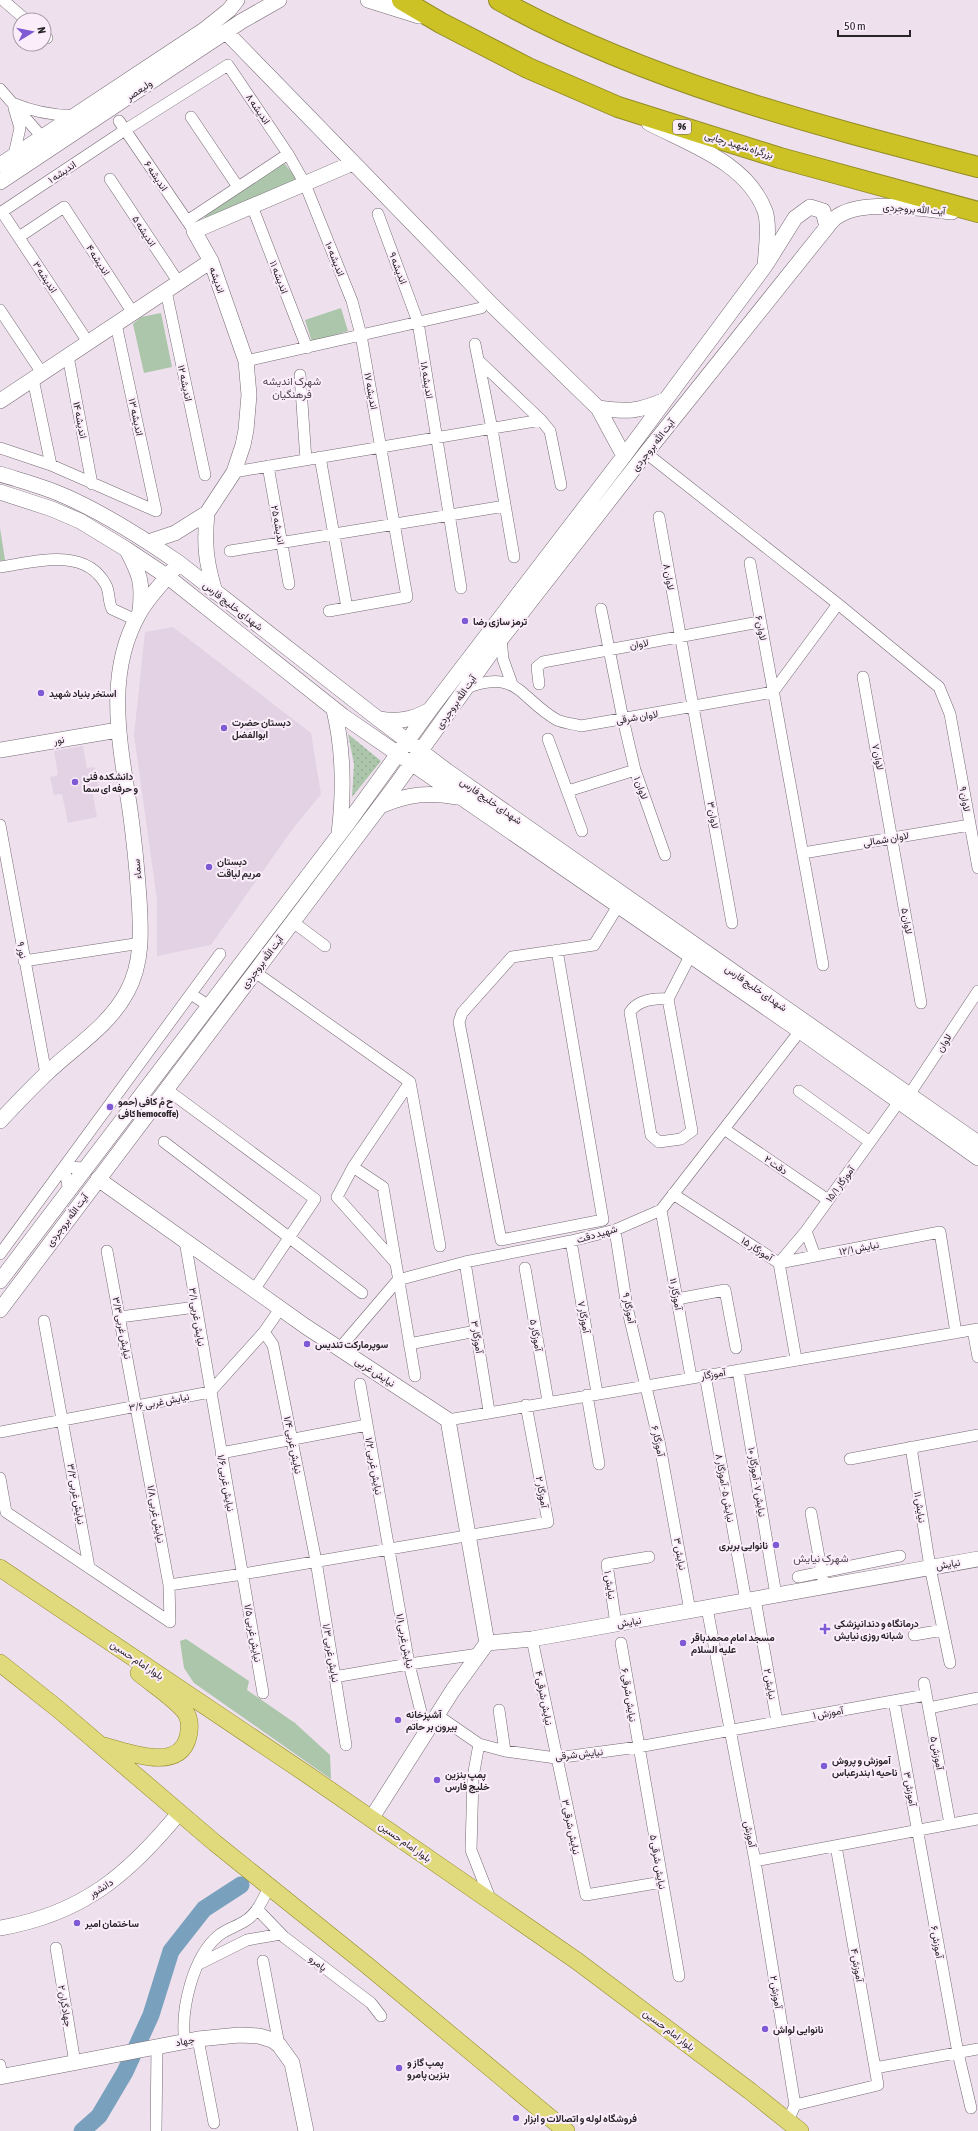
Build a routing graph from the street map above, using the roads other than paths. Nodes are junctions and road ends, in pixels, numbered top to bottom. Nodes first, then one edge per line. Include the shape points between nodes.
1 (3, 0) edge
2 (237, 0) edge
3 (279, 0) edge
4 (368, 0) edge
5 (402, 0) edge
6 (499, 0) edge
7 (17, 12) edge
8 (441, 23) junction
9 (226, 32) junction
10 (228, 65) joint
11 (0, 88) edge
12 (120, 102) junction
13 (13, 103) junction
14 (618, 107) junction
15 (73, 116) junction
16 (97, 117) junction
17 (191, 117) dead end
18 (122, 125) junction
19 (46, 143) junction
20 (288, 154) junction
21 (14, 155) junction
22 (353, 163) junction
23 (0, 165) edge
24 (978, 167) edge
25 (110, 179) dead end
26 (0, 182) edge
27 (305, 184) junction
28 (238, 187) junction
29 (252, 206) junction
30 (1, 212) edge
31 (978, 212) edge
32 (378, 214) dead end
33 (978, 215) edge
34 (191, 226) junction
35 (827, 227) junction
36 (19, 237) junction
37 (211, 261) junction
38 (765, 266) junction
39 (178, 282) junction
40 (166, 291) junction
41 (481, 308) dead end
42 (0, 310) edge
43 (133, 313) junction
44 (418, 322) junction
45 (116, 324) junction
46 (361, 335) junction
47 (88, 342) junction
48 (475, 344) dead end
49 (307, 348) junction
50 (68, 356) junction
51 (478, 360) junction
52 (246, 361) junction
53 (300, 375) dead end
54 (37, 376) junction
55 (666, 399) junction
56 (0, 401) edge
57 (598, 408) junction
58 (541, 420) junction
59 (492, 429) junction
60 (437, 438) junction
61 (380, 447) junction
62 (0, 448) edge
63 (646, 453) junction
64 (624, 456) junction
65 (320, 457) junction
66 (306, 460) junction
67 (51, 465) junction
68 (268, 466) junction
69 (234, 472) junction
70 (0, 474) edge
71 (205, 475) dead end
72 (92, 484) junction
73 (561, 485) dead end
74 (0, 492) edge
75 (505, 506) junction
76 (207, 513) junction
77 (448, 515) junction
78 (659, 517) dead end
79 (395, 525) junction
80 (333, 534) junction
81 (148, 542) junction
82 (281, 543) junction
83 (126, 549) junction
84 (230, 551) dead end
85 (514, 557) dead end
86 (178, 563) junction
87 (750, 563) dead end
88 (0, 567) edge
89 (168, 577) junction
90 (289, 584) dead end
91 (461, 588) dead end
92 (215, 592) junction
93 (838, 604) junction
94 (347, 608) junction
95 (601, 610) dead end
96 (329, 611) dead end
97 (138, 616) junction
98 (759, 622) junction
99 (680, 637) junction
100 (501, 639) junction
101 (609, 650) junction
102 (863, 677) dead end
103 (512, 684) junction
104 (539, 684) dead end
105 (466, 688) junction
106 (773, 692) junction
107 (694, 708) junction
108 (334, 710) junction
109 (429, 711) junction
110 (377, 718) junction
111 (445, 718) junction
112 (623, 719) junction
113 (118, 730) junction
114 (548, 739) dead end
115 (407, 741) junction
116 (0, 750) edge
117 (421, 751) junction
118 (397, 754) junction
119 (412, 764) junction
120 (635, 770) junction
121 (448, 771) junction
122 (379, 779) junction
123 (393, 789) junction
124 (568, 791) junction
125 (460, 798) junction
126 (380, 806) junction
127 (0, 825) edge
128 (970, 826) junction
129 (582, 831) dead end
130 (339, 835) junction
131 (893, 838) junction
132 (803, 854) junction
133 (665, 855) dead end
134 (978, 868) edge
135 (618, 906) junction
136 (293, 922) junction
137 (732, 923) dead end
138 (141, 943) junction
139 (324, 946) dead end
140 (557, 950) junction
141 (220, 954) dead end
142 (690, 956) junction
143 (24, 961) junction
144 (823, 965) dead end
145 (720, 969) junction
146 (255, 972) junction
147 (978, 991) edge
148 (191, 994) junction
149 (668, 999) junction
150 (921, 1003) dead end
151 (209, 1006) junction
152 (800, 1031) junction
153 (46, 1074) junction
154 (410, 1082) junction
155 (166, 1089) junction
156 (799, 1090) dead end
157 (904, 1099) junction
158 (0, 1121) edge
159 (724, 1129) junction
160 (164, 1142) dead end
161 (870, 1142) junction
162 (978, 1142) edge
163 (978, 1158) edge
164 (64, 1167) junction
165 (353, 1167) junction
166 (86, 1168) junction
167 (98, 1179) junction
168 (69, 1191) junction
169 (673, 1194) junction
170 (828, 1200) junction
171 (661, 1210) junction
172 (615, 1230) junction
173 (806, 1231) junction
174 (290, 1237) junction
175 (185, 1241) junction
176 (571, 1241) junction
177 (440, 1246) dead end
178 (108, 1251) dead end
179 (0, 1254) edge
180 (815, 1256) junction
181 (395, 1262) junction
182 (465, 1262) junction
183 (779, 1263) junction
184 (525, 1268) dead end
185 (398, 1280) junction
186 (0, 1281) edge
187 (254, 1290) junction
188 (362, 1293) dead end
189 (677, 1299) junction
190 (196, 1307) junction
191 (280, 1309) junction
192 (0, 1310) edge
193 (120, 1317) junction
194 (44, 1321) dead end
195 (976, 1330) edge
196 (264, 1332) junction
197 (476, 1332) junction
198 (956, 1333) junction
199 (409, 1344) junction
200 (736, 1348) dead end
201 (339, 1349) junction
202 (978, 1357) edge
203 (796, 1359) junction
204 (738, 1370) junction
205 (705, 1375) junction
206 (415, 1376) dead end
207 (691, 1377) junction
208 (360, 1384) dead end
209 (646, 1385) junction
210 (210, 1392) junction
211 (592, 1394) junction
212 (548, 1401) junction
213 (526, 1405) junction
214 (137, 1406) junction
215 (489, 1411) junction
216 (62, 1420) junction
217 (448, 1420) junction
218 (367, 1425) junction
219 (0, 1432) edge
220 (978, 1435) edge
221 (292, 1439) junction
222 (910, 1447) junction
223 (221, 1452) junction
224 (850, 1458) dead end
225 (599, 1464) dead end
226 (0, 1478) edge
227 (670, 1498) joint
228 (811, 1512) dead end
229 (468, 1535) junction
230 (388, 1548) junction
231 (900, 1556) dead end
232 (649, 1557) dead end
233 (978, 1559) edge
234 (316, 1561) junction
235 (930, 1567) junction
236 (0, 1568) edge
237 (89, 1568) junction
238 (243, 1574) junction
239 (798, 1577) dead end
240 (823, 1579) junction
241 (169, 1585) junction
242 (776, 1595) junction
243 (750, 1600) junction
244 (707, 1608) junction
245 (690, 1611) junction
246 (66, 1613) junction
247 (616, 1624) junction
248 (943, 1630) junction
249 (914, 1635) dead end
250 (532, 1639) junction
251 (621, 1643) dead end
252 (483, 1649) junction
253 (0, 1662) edge
254 (950, 1663) dead end
255 (409, 1664) junction
256 (334, 1677) junction
257 (924, 1683) dead end
258 (263, 1693) dead end
259 (926, 1695) junction
260 (978, 1698) edge
261 (894, 1701) junction
262 (929, 1708) junction
263 (499, 1710) dead end
264 (437, 1715) junction
265 (777, 1722) junction
266 (730, 1731) junction
267 (426, 1732) junction
268 (479, 1744) junction
269 (100, 1745) junction
270 (346, 1745) dead end
271 (638, 1747) junction
272 (505, 1751) junction
273 (556, 1758) junction
274 (179, 1813) junction
275 (372, 1819) junction
276 (978, 1819) edge
277 (950, 1824) junction
278 (917, 1830) junction
279 (836, 1846) junction
280 (755, 1861) junction
281 (662, 1882) junction
282 (269, 1886) junction
283 (492, 1903) junction
284 (258, 1909) junction
285 (0, 1928) edge
286 (281, 1934) junction
287 (56, 1948) dead end
288 (263, 1961) dead end
289 (199, 1964) junction
290 (679, 1976) dead end
291 (381, 2016) dead end
292 (192, 2040) junction
293 (279, 2045) junction
294 (153, 2047) junction
295 (978, 2049) edge
296 (958, 2053) junction
297 (75, 2063) junction
298 (875, 2068) junction
299 (1, 2073) edge
300 (795, 2105) junction
301 (971, 2108) dead end
302 (214, 2123) dead end
303 (794, 2126) edge
304 (156, 2131) edge
305 (306, 2131) edge
306 (566, 2131) edge

1 - 7 street
2 - 15 main road, ولیعصر via 229,10 204,30
3 - 9 main road, ولیعصر
4 - 8 main road
5 - 8 highway, بزرگراه شهید رجایی / 96
6 - 24 highway via 584,41 710,90 854,135
8 - 14 highway, بزرگراه شهید رجایی / 96 via 528,68
9 - 12 main road, ولیعصر
9 - 22 main road
10 - 18 street, اندیشه ۱
10 - 20 street, اندیشه ۸
11 - 13 street
12 - 16 main road, ولیعصر
12 - 18 street
13 - 15 street via 30,110
13 - 19 street
13 - 21 street via 20,128
14 - 31 highway, بزرگراه شهید رجایی / 96 via 780,158
14 - 38 main road via 739,173 754,190 766,212
15 - 19 main road, ولیعصر
16 - 18 street
16 - 19 main road, ولیعصر
17 - 28 street
18 - 30 street, اندیشه ۱
18 - 34 street, اندیشه ۶
19 - 21 main road, ولیعصر
19 - 26 main road, ولیعصر
20 - 27 street, اندیشه ۸
20 - 28 street
21 - 23 main road, ولیعصر
22 - 27 main road
22 - 57 main road via 492,305
25 - 39 street, اندیشه ۵
27 - 29 main road
27 - 46 street, اندیشه ۱۰ via 352,301
28 - 34 street
29 - 34 main road
29 - 49 street, اندیشه ۱۱
30 - 36 street, اندیشه ۳
32 - 44 street, اندیشه ۹
33 - 35 main road, آیت الله بروجردی via 892,206 860,208 838,215
34 - 37 main road
35 - 38 main road, آیت الله بروجردی via 823,211 810,207 795,218
35 - 63 main road, آیت الله بروجردی
36 - 43 street, اندیشه ۴ via 64,207
36 - 47 street, اندیشه ۳
37 - 39 main road, اندیشه
37 - 52 main road, اندیشه
38 - 55 main road, آیت الله بروجردی
39 - 40 main road, اندیشه
40 - 43 main road, اندیشه
40 - 71 street, اندیشه ۱۲
41 - 44 street
42 - 54 street
43 - 45 main road, اندیشه
44 - 46 street
44 - 60 street, اندیشه ۱۸
45 - 47 main road, اندیشه
45 - 72 street, اندیشه ۱۳ via 156,511
46 - 49 street
46 - 61 street, اندیشه ۱۷
47 - 50 main road, اندیشه
48 - 51 street
49 - 52 street
50 - 54 main road, اندیشه
50 - 72 street, اندیشه ۱۴
51 - 58 street
51 - 59 street
52 - 69 main road, اندیشه via 248,410 243,445
53 - 66 street
54 - 56 main road, اندیشه
54 - 67 street
55 - 57 main road via 648,408 631,412
55 - 64 main road, آیت الله بروجردی
57 - 64 main road
58 - 59 street
58 - 73 street via 550,432
59 - 60 street
59 - 75 street
60 - 61 street
60 - 77 street, اندیشه ۱۸
61 - 65 street
61 - 79 street, اندیشه ۱۷
62 - 67 street
63 - 93 street, لاوان ۹
63 - 100 main road, آیت الله بروجردی
64 - 109 main road, آیت الله بروجردی
65 - 66 street
65 - 80 street
66 - 68 street
67 - 72 street
68 - 69 street
68 - 82 street, اندیشه ۲۵
69 - 76 main road, اندیشه
70 - 81 main road, شهدای خلیج فارس via 66,496
74 - 83 main road, شهدای خلیج فارس via 80,521
75 - 77 street
75 - 85 street
76 - 81 main road, اندیشه via 175,533
76 - 92 main road, اندیشه via 204,542
77 - 79 street
77 - 91 street, اندیشه ۱۸
78 - 99 street, لاوان ۸
79 - 80 street
79 - 94 street, اندیشه ۱۷ via 407,597
80 - 82 street
80 - 94 street
81 - 86 main road, شهدای خلیج فارس
82 - 84 street
82 - 90 street, اندیشه ۲۵
83 - 89 main road, شهدای خلیج فارس
83 - 97 main road via 140,575
86 - 89 main road, سماء
86 - 92 main road, شهدای خلیج فارس
87 - 98 street, لاوان ۶
88 - 97 street via 66,559 82,563 90,567 106,585 112,609
89 - 97 main road, سماء via 152,593
89 - 108 main road, شهدای خلیج فارس
92 - 110 main road, شهدای خلیج فارس
93 - 106 street
93 - 128 street, لاوان ۹ via 939,687 950,714
94 - 96 street
95 - 101 street
97 - 113 main road, سماء via 125,648 119,673
98 - 99 street, لاوان
98 - 106 street, لاوان ۶
99 - 101 street, لاوان
99 - 107 street, لاوان ۸
100 - 103 street via 503,659
100 - 105 main road, آیت الله بروجردی
101 - 104 street, لاوان via 543,662 537,667
101 - 112 street, لاوان ۱
102 - 131 street, لاوان ۷
103 - 105 street via 500,680 488,681
103 - 112 street, لاوان شرقی via 558,720 581,726
105 - 111 main road, آیت الله بروجردی
106 - 107 street, لاوان شرقی
106 - 132 street
107 - 112 street, لاوان شرقی
107 - 137 street, لاوان ۳
108 - 118 main road, شهدای خلیج فارس
108 - 130 main road via 343,787
109 - 110 main road via 410,720
109 - 115 main road, آیت الله بروجردی
110 - 115 main road, شهدای خلیج فارس
111 - 117 main road, آیت الله بروجردی
111 - 121 main road via 437,742 438,751
112 - 120 street, لاوان ۱
113 - 116 main road, نور
113 - 138 main road, سماء via 137,874
114 - 124 street
115 - 117 main road, شهدای خلیج فارس
115 - 118 main road, آیت الله بروجردی
117 - 119 main road, آیت الله بروجردی
117 - 121 main road, شهدای خلیج فارس
118 - 119 main road, شهدای خلیج فارس
118 - 122 main road, آیت الله بروجردی
119 - 123 main road, آیت الله بروجردی
119 - 125 main road, شهدای خلیج فارس
120 - 124 street
120 - 133 street, لاوان ۱
121 - 145 main road, شهدای خلیج فارس
122 - 123 main road via 387,781
122 - 130 main road, آیت الله بروجردی
123 - 126 main road, آیت الله بروجردی
124 - 129 street
125 - 126 main road via 424,793 402,797
125 - 135 main road, شهدای خلیج فارس
126 - 136 main road, آیت الله بروجردی
127 - 143 street, نور ۹
128 - 131 street, لاوان شمالی
128 - 134 street, لاوان ۹
130 - 151 main road, آیت الله بروجردی
131 - 132 street, لاوان شمالی
131 - 150 street, لاوان ۵
132 - 144 street
135 - 140 street via 594,945
135 - 142 main road, شهدای خلیج فارس
136 - 139 street
136 - 146 main road, آیت الله بروجردی
138 - 143 street
138 - 153 main road, سماء via 134,977 118,1007
140 - 140 street via 512,957 462,1013 459,1022 501,1240 603,1220
141 - 148 street
142 - 145 main road, شهدای خلیج فارس
142 - 149 street
143 - 153 street, نور ۹
145 - 152 main road, شهدای خلیج فارس
145 - 157 main road, شهدای خلیج فارس
146 - 154 street
146 - 155 main road, آیت الله بروجردی
147 - 157 street, لاوان
148 - 151 street
148 - 164 street
149 - 149 street via 692,1131 681,1139 659,1142 651,1135 630,1012 634,1006 654,998
151 - 166 main road, آیت الله بروجردی
152 - 157 main road, شهدای خلیج فارس
152 - 159 street, شهید دقت
153 - 158 main road, سماء
154 - 165 street
154 - 177 street
155 - 167 main road, آیت الله بروجردی
155 - 174 street via 315,1199
156 - 161 street
157 - 161 street, آموزگار ۱۵/۱
157 - 162 main road, شهدای خلیج فارس
157 - 163 main road, شهدای خلیج فارس
159 - 169 street, شهید دقت
159 - 170 street, دقت ۲
160 - 174 street
161 - 170 street, آموزگار ۱۵/۱
164 - 166 street
164 - 168 street
164 - 179 street
165 - 181 street via 384,1187
165 - 181 street via 337,1197
166 - 168 main road, آیت الله بروجردی
167 - 175 main road, نیایش غربی
167 - 192 main road, آیت الله بروجردی
168 - 186 main road, آیت الله بروجردی
169 - 171 street, شهید دقت
169 - 183 street, آموزگار ۱۵
170 - 173 street, آموزگار ۱۵/۱
171 - 172 street, شهید دقت
171 - 189 street, آموزگار ۱۱
172 - 176 street, شهید دقت
172 - 209 street, آموزگار ۹ via 628,1306
173 - 180 street
173 - 183 street, آموزگار ۱۵/۱
174 - 187 street
174 - 188 street
175 - 187 main road, نیایش غربی
175 - 190 street, نیایش غربی ۳/۱
176 - 182 street, شهید دقت
176 - 211 street, آموزگار ۷
178 - 193 street, نیایش غربی ۳/۳
180 - 183 street, نیایش ۱۲/۱
180 - 198 street, نیایش ۱۲/۱ via 940,1232
181 - 185 street
182 - 185 street, شهید دقت
182 - 197 street, آموزگار ۳
183 - 203 street, آموزگار ۱۵
184 - 212 street, آموزگار ۵
185 - 199 street
185 - 201 street
187 - 191 main road, نیایش غربی
189 - 200 street via 725,1290
189 - 207 street, آموزگار ۱۱
190 - 193 street
190 - 210 street, نیایش غربی ۳/۱
191 - 196 street
191 - 201 main road, نیایش غربی
193 - 214 street, نیایش غربی ۳/۳
194 - 216 street, نیایش غربی ۳/۲
195 - 198 street, آموزگار
195 - 202 street
196 - 210 street
196 - 221 street, نیایش غربی ۱/۴ via 273,1344
197 - 199 street
197 - 215 street, آموزگار ۳
198 - 203 street, آموزگار
199 - 206 street
201 - 217 main road, نیایش غربی
203 - 204 street, آموزگار
204 - 205 street, آموزگار
204 - 242 street, نیایش ۷ - آموزگار ۱۰
205 - 207 street, آموزگار
205 - 243 street, نیایش ۵ - آموزگار ۸
207 - 209 street, آموزگار
208 - 218 street, نیایش غربی ۱/۲
209 - 211 street, آموزگار
209 - 227 street, آموزگار ۶
210 - 214 street, نیایش غربی ۳/۶
210 - 223 street, نیایش غربی ۱/۶
211 - 212 street, آموزگار
211 - 225 street, آموزگار ۷
212 - 213 street, آموزگار
213 - 215 street, آموزگار
213 - 229 street, آموزگار ۲ via 548,1522
214 - 216 street, نیایش غربی ۳/۶
214 - 241 street, نیایش غربی ۱/۸
215 - 217 street, آموزگار
216 - 219 street, نیایش غربی ۳/۶
216 - 237 street, نیایش غربی ۳/۲
217 - 229 main road
218 - 221 street
218 - 230 street, نیایش غربی ۱/۲
220 - 222 street
221 - 223 street
221 - 234 street, نیایش غربی ۱/۴
222 - 224 street
222 - 235 street, نیایش ۱۱
223 - 238 street, نیایش غربی ۱/۶
226 - 237 street via 6,1512
227 - 245 street, نیایش ۳
228 - 240 street
229 - 230 street
229 - 252 main road
230 - 234 street
230 - 255 street, نیایش غربی ۱/۱
231 - 240 street
232 - 247 street, نیایش ۱ via 606,1564
233 - 235 main road, نیایش
234 - 238 street
234 - 256 street, نیایش غربی ۱/۳
235 - 240 main road, نیایش
235 - 248 street, نیایش ۱۱
236 - 246 main road, بلوار امام حسین
237 - 241 street, نیایش غربی ۱/۸ via 170,1622
238 - 241 street
238 - 258 street, نیایش غربی ۱/۵
239 - 240 street
240 - 242 main road, نیایش
242 - 243 main road, نیایش
243 - 244 main road, نیایش
243 - 265 street, نیایش ۲
244 - 245 main road, نیایش
244 - 266 street, آموزش
245 - 247 main road, نیایش
246 - 269 main road via 182,1709 188,1719 189,1733 185,1744 178,1752 168,1757 154,1758
246 - 275 main road, بلوار امام حسین
247 - 250 main road, نیایش
248 - 249 street
248 - 254 street, نیایش ۱۱
250 - 252 main road, نیایش
250 - 273 street, نیایش شرقی ۴
251 - 271 street, نیایش شرقی ۶
252 - 255 street
252 - 264 main road
253 - 269 main road
255 - 256 street
255 - 267 street, نیایش غربی ۱/۱
256 - 270 street, نیایش غربی ۱/۳
257 - 259 street, آموزش ۵
259 - 261 street, آموزش ۱
259 - 262 street, آموزش ۵
260 - 262 street
261 - 265 street, آموزش ۱
261 - 278 street, آموزش ۳
262 - 277 street, آموزش ۵
263 - 272 street
264 - 267 main road
264 - 268 street, نیایش شرقی
265 - 266 street, آموزش ۱
266 - 271 street, نیایش شرقی
266 - 280 street, آموزش
267 - 275 main road
268 - 272 street, نیایش شرقی
268 - 283 street via 473,1777 471,1850
269 - 274 main road
271 - 273 street, نیایش شرقی
271 - 281 street, نیایش شرقی ۵
272 - 273 street, نیایش شرقی
273 - 281 street, نیایش شرقی ۳ via 586,1895
274 - 282 main road
274 - 285 main road, دانشور via 139,1859 111,1883 50,1915
275 - 283 main road, بلوار امام حسین
276 - 277 street, آموزش
277 - 278 street, آموزش
278 - 279 street, آموزش
278 - 296 street, آموزش ۶
279 - 280 street, آموزش
279 - 298 street, آموزش ۴
280 - 300 street, آموزش ۲
281 - 290 street, نیایش شرقی ۵
282 - 284 street
282 - 306 main road
283 - 303 main road, بلوار امام حسین via 577,1961
284 - 286 street, پامرو
284 - 289 street via 245,1921 231,1927 213,1941
286 - 289 street via 248,1940
286 - 291 street, پامرو via 371,2003
287 - 297 street, جهادگران ۲
288 - 293 street
289 - 292 street via 186,2003 183,2028
292 - 293 main road, جهاد via 239,2035 272,2040
292 - 294 main road, جهاد
292 - 302 street
293 - 305 main road via 292,2062
294 - 297 main road, جهاد
294 - 304 street
295 - 296 street
296 - 298 street
296 - 301 street, آموزش ۶
297 - 299 main road, جهاد
298 - 300 street, آموزش ۴ via 878,2085
300 - 303 street

